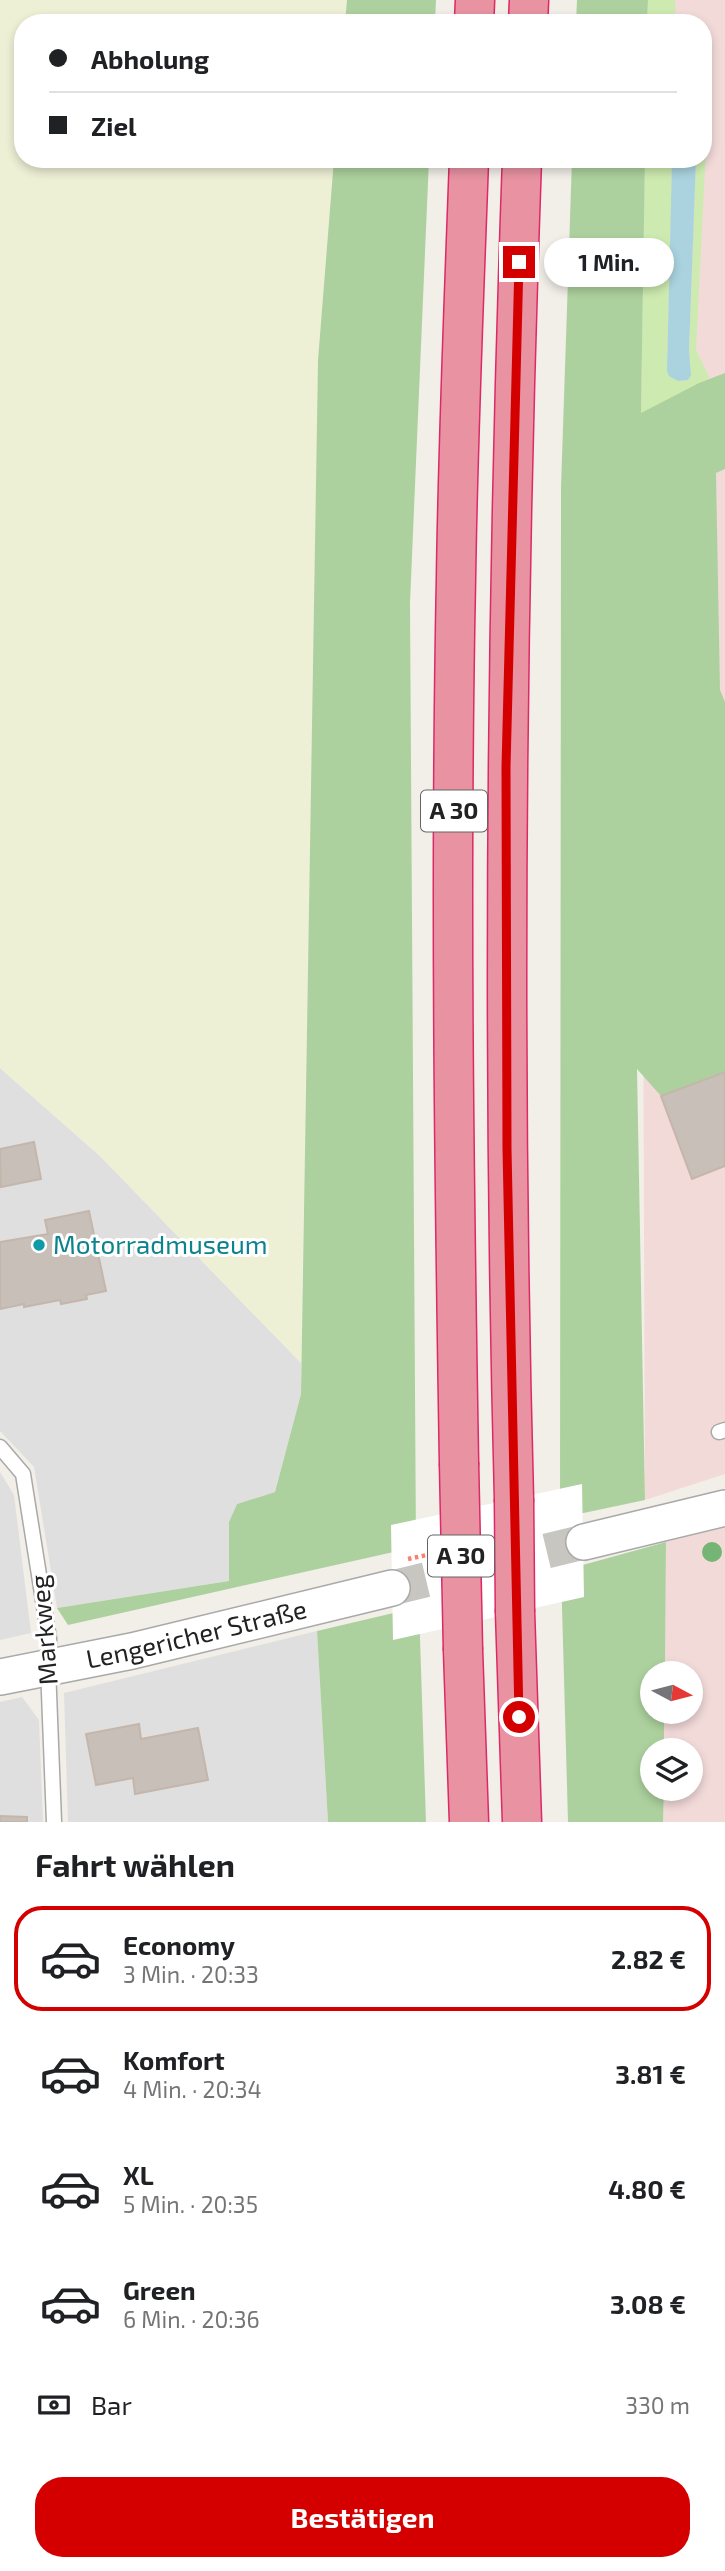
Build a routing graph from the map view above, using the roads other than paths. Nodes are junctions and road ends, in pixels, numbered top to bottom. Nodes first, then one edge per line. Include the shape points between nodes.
1 (469, 168) edge
2 (523, 168) edge
3 (0, 1447) edge
4 (725, 1508) edge
5 (584, 1542) tunnel mouth
6 (392, 1588) tunnel mouth
7 (48, 1667) junction
8 (0, 1677) edge
9 (54, 1822) edge
10 (469, 1822) edge
11 (522, 1822) edge

1 - 10 highway, A 30, bridge via 454,748 454,1100
2 - 11 highway, A 30, bridge via 506,767 507,1149
3 - 7 lane, Markweg via 23,1474 50,1638
4 - 5 street
6 - 7 street, Lengericher Straße
7 - 8 street, Lengericher Straße
7 - 9 lane, Markweg

